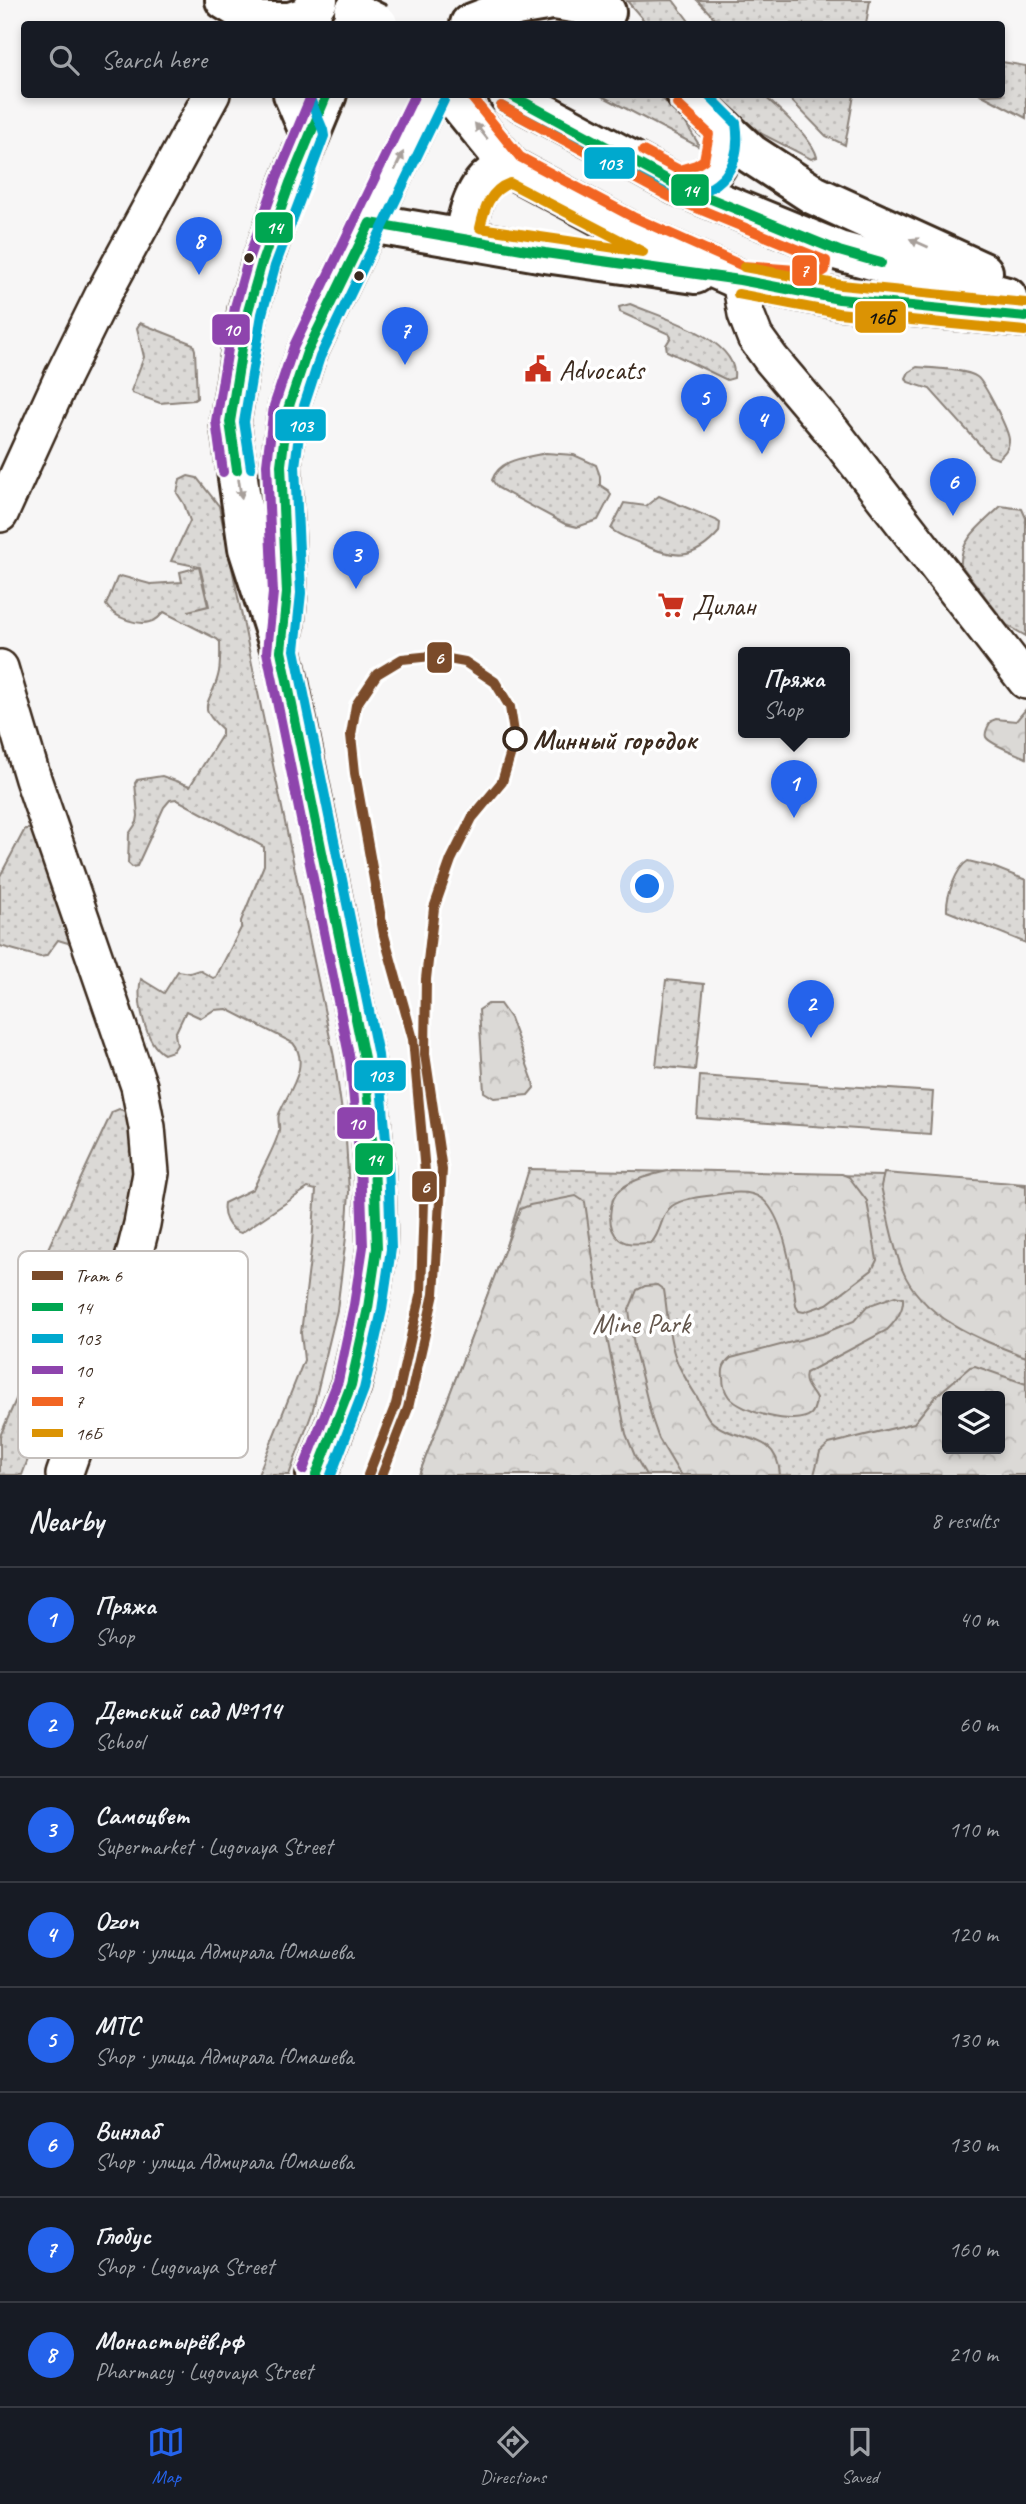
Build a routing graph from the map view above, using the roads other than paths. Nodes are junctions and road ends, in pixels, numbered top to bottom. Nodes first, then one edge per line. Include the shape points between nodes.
1 (318, 0) edge
2 (333, 0) edge
3 (374, 0) edge
4 (476, 0) edge
5 (553, 0) edge
6 (608, 12) edge
7 (246, 18) edge
8 (279, 21) edge
9 (293, 21) edge
10 (363, 21) edge
11 (372, 21) edge
12 (464, 21) edge
13 (478, 21) edge
14 (210, 98) edge
15 (295, 98) edge
16 (325, 98) edge
17 (428, 98) edge
18 (454, 98) edge
19 (515, 98) edge
20 (690, 98) edge
21 (723, 128) junction
22 (310, 134) junction
23 (511, 168) junction
24 (677, 185) junction
25 (370, 223) junction
26 (463, 239) junction
27 (839, 251) junction
28 (740, 280) junction
29 (1026, 291) edge
30 (1026, 303) edge
31 (1026, 317) edge
32 (0, 514) edge
33 (281, 651) junction
34 (0, 668) edge
35 (1026, 681) edge
36 (135, 1251) edge
37 (70, 1458) edge
38 (64, 1475) edge
39 (316, 1475) edge

1 - 9 main road via 308,16
2 - 11 main road, bridge
3 - 10 main road
4 - 12 main road
5 - 6 main road
5 - 13 main road via 516,6
7 - 8 main road
14 - 32 street via 103,295
15 - 22 main road
16 - 22 main road
25 -> 17 main road
23 -> 18 main road
19 - 24 main road
20 - 21 main road
21 - 24 main road via 718,166 697,181
29 -> 21 main road via 814,195 751,153
22 -> 33 main road via 248,311 230,422 248,548
23 - 26 main road via 490,177 479,191
23 - 28 main road via 627,230
24 - 27 main road
25 - 26 main road
25 - 33 main road via 307,352 288,410 281,465 287,593
26 - 28 main road
27 - 28 main road via 837,280 825,286
27 - 30 main road
28 - 31 main road via 839,299
28 - 35 street via 755,337
33 - 39 main road via 363,1058 374,1160 377,1248 368,1308 351,1385
34 - 36 street via 33,779 139,1086 151,1173
37 - 38 street

